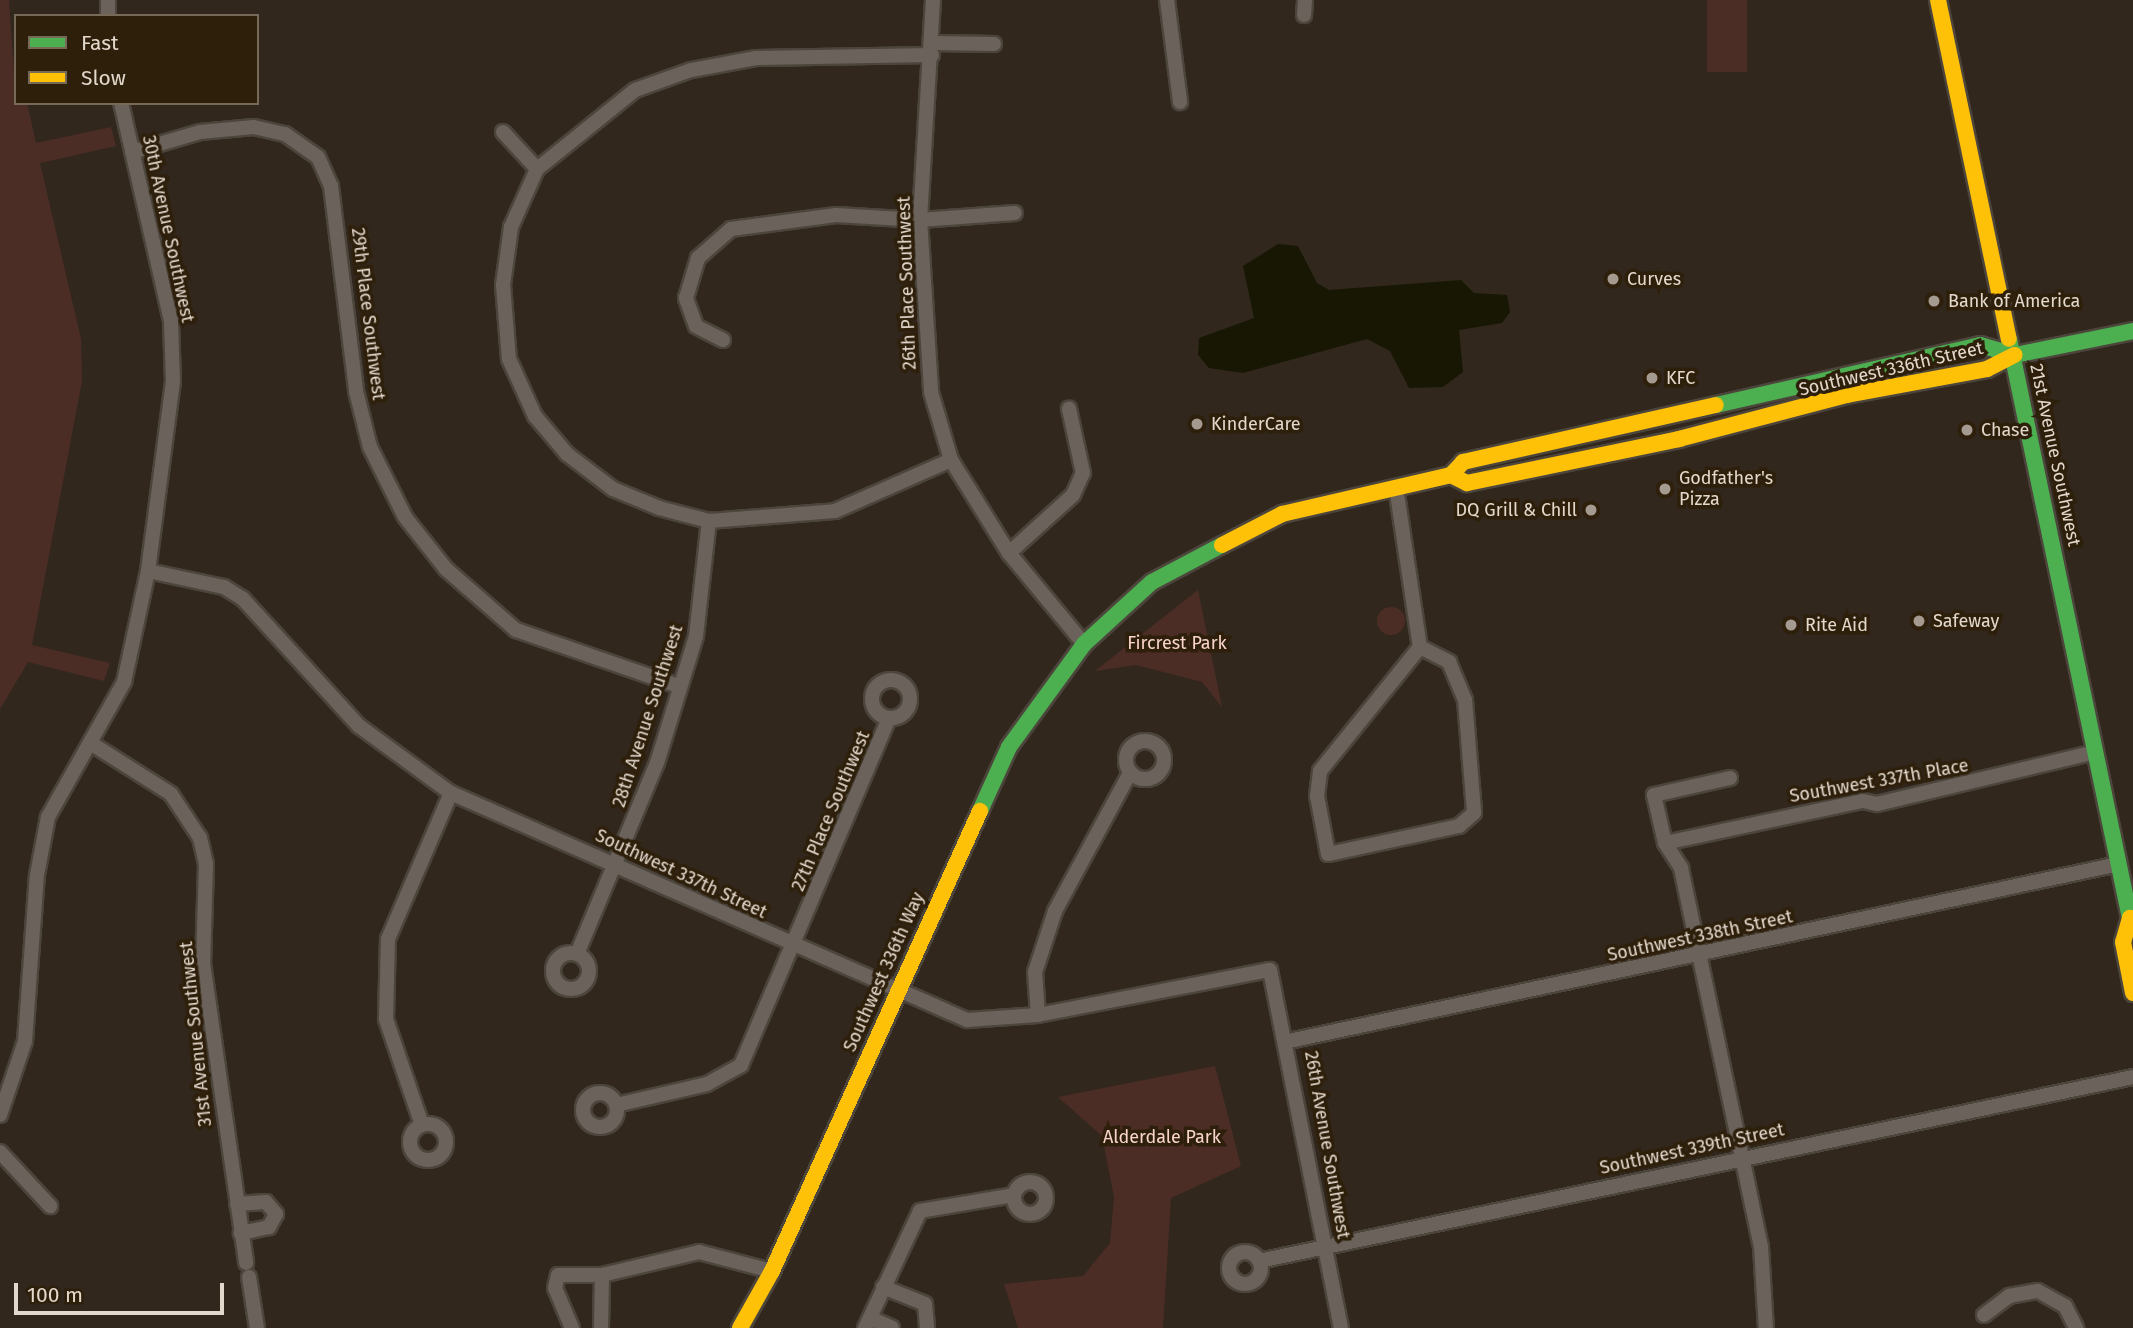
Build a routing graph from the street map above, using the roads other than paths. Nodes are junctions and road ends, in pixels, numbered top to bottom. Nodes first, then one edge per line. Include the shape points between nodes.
1 (933, 0) edge
2 (1167, 0) edge
3 (1305, 0) edge
4 (1938, 0) edge
5 (1304, 15) dead end
6 (994, 44) dead end
7 (932, 49) junction
8 (1180, 102) dead end
9 (121, 105) edge
10 (503, 132) dead end
11 (132, 152) junction
12 (537, 169) junction
13 (1015, 213) dead end
14 (920, 220) junction
15 (2133, 331) edge
16 (723, 340) dead end
17 (2015, 355) junction
18 (1732, 403) junction
19 (1069, 409) dead end
20 (1679, 439) junction
21 (951, 460) junction
22 (1451, 475) junction
23 (1396, 487) junction
24 (709, 521) junction
25 (1009, 553) junction
26 (148, 571) junction
27 (1084, 644) junction
28 (1420, 647) junction
29 (679, 686) junction
30 (889, 718) dead end
31 (92, 744) junction
32 (2096, 752) junction
33 (1130, 773) dead end
34 (1730, 778) dead end
35 (451, 793) junction
36 (1665, 843) junction
37 (616, 864) junction
38 (2119, 864) junction
39 (2132, 921) edge
40 (794, 947) junction
41 (577, 954) dead end
42 (1700, 957) junction
43 (1270, 970) joint
44 (897, 992) junction
45 (2133, 993) edge
46 (1038, 1015) junction
47 (1289, 1041) junction
48 (2133, 1077) edge
49 (616, 1105) dead end
50 (0, 1115) edge
51 (422, 1125) dead end
52 (0, 1152) edge
53 (1742, 1157) junction
54 (1014, 1195) dead end
55 (237, 1204) junction
56 (50, 1206) dead end
57 (242, 1233) junction
58 (1325, 1247) junction
59 (1259, 1261) dead end
60 (772, 1270) junction
61 (602, 1275) junction
62 (883, 1287) junction
63 (1984, 1315) dead end
64 (868, 1323) edge
65 (257, 1328) edge
66 (572, 1328) edge
67 (601, 1328) edge
68 (740, 1328) edge
69 (892, 1328) edge
70 (927, 1328) edge
71 (1341, 1328) edge
72 (1766, 1328) edge
73 (2076, 1328) edge

1 - 7 street, 26th Place Southwest
2 - 8 street
3 - 5 street
4 - 17 main road, 21st Avenue Southwest
6 - 7 street
7 - 12 street via 755,58 691,70 635,90 583,127
7 - 14 street, 26th Place Southwest
9 - 11 street, 30th Avenue Southwest
10 - 12 street
11 - 26 street, 30th Avenue Southwest via 171,321 173,382
11 - 29 street, 29th Place Southwest via 200,132 254,127 285,134 318,157 331,186 359,402 370,447 405,517 446,569 516,630
12 - 24 street via 512,227 503,285 509,359 535,416 566,454 613,489
13 - 14 street
14 - 16 street via 781,219 731,229 711,240 688,278 687,313 696,326
14 - 21 street, 26th Place Southwest via 926,350
15 - 17 main road
17 - 18 main road, Southwest 336th Street via 1980,345
17 - 20 main road, Southwest 336th Street via 1987,369 1847,395
17 - 32 main road, 21st Avenue Southwest
18 - 20 main road via 1725,419 1685,428
18 - 22 main road, Southwest 336th Street via 1463,462
19 - 25 street via 1083,473 1073,495
20 - 22 main road, Southwest 336th Street via 1467,483
21 - 24 street via 835,511
21 - 25 street, 26th Place Southwest
22 - 23 main road, Southwest 336th Street
23 - 27 main road, Southwest 336th Street via 1282,514 1214,544 1152,582
23 - 28 street
24 - 29 street, 28th Avenue Southwest via 696,636
25 - 27 street, 26th Place Southwest
26 - 31 street, 30th Avenue Southwest via 124,681
26 - 35 street, Southwest 337th Street via 224,587 243,599 359,726
27 - 44 main road, Southwest 336th Way via 1003,758
28 - 28 street via 1440,653 1457,673 1468,717 1473,818 1328,854 1317,796 1320,771
29 - 37 street, 28th Avenue Southwest
30 - 40 street, 27th Place Southwest
31 - 50 street, 30th Avenue Southwest via 48,817 37,875 25,1041
31 - 55 street, 31st Avenue Southwest via 171,794 200,838 206,864 203,963
32 - 36 street, Southwest 337th Place via 1877,804 1863,801
32 - 38 main road, 21st Avenue Southwest
33 - 46 street via 1055,911 1035,972
34 - 36 street via 1654,795
35 - 37 street, Southwest 337th Street
35 - 51 street via 388,939 386,1019
36 - 42 street via 1681,868
37 - 40 street, Southwest 337th Street
37 - 41 street, 28th Avenue Southwest
38 - 39 main road, 21st Avenue Southwest
38 - 42 street, Southwest 338th Street
39 - 45 main road, 21st Avenue Southwest via 2123,942
40 - 44 street, Southwest 337th Street
40 - 49 street, 27th Place Southwest via 731,1074
42 - 47 street, Southwest 338th Street
42 - 53 street
43 - 46 street, Southwest 337th Street
43 - 47 street, 26th Avenue Southwest
44 - 46 street, Southwest 337th Street via 967,1020
44 - 60 main road, Southwest 336th Way
47 - 58 street, 26th Avenue Southwest
48 - 53 street, Southwest 339th Street
52 - 56 street
53 - 58 street, Southwest 339th Street
53 - 72 street via 1761,1247
54 - 62 street via 992,1194 920,1211
55 - 57 street, 31st Avenue Southwest
55 - 57 street via 266,1202 276,1214 269,1227
57 - 65 street, 31st Avenue Southwest
58 - 59 street, Southwest 339th Street
58 - 71 street, 26th Avenue Southwest
60 - 61 street via 699,1252
60 - 68 main road, Southwest 336th Way
61 - 66 street via 558,1275 555,1288
61 - 67 street
62 - 64 street
62 - 70 street via 925,1304
63 - 73 street via 2009,1296 2038,1291 2065,1306
64 - 69 street

